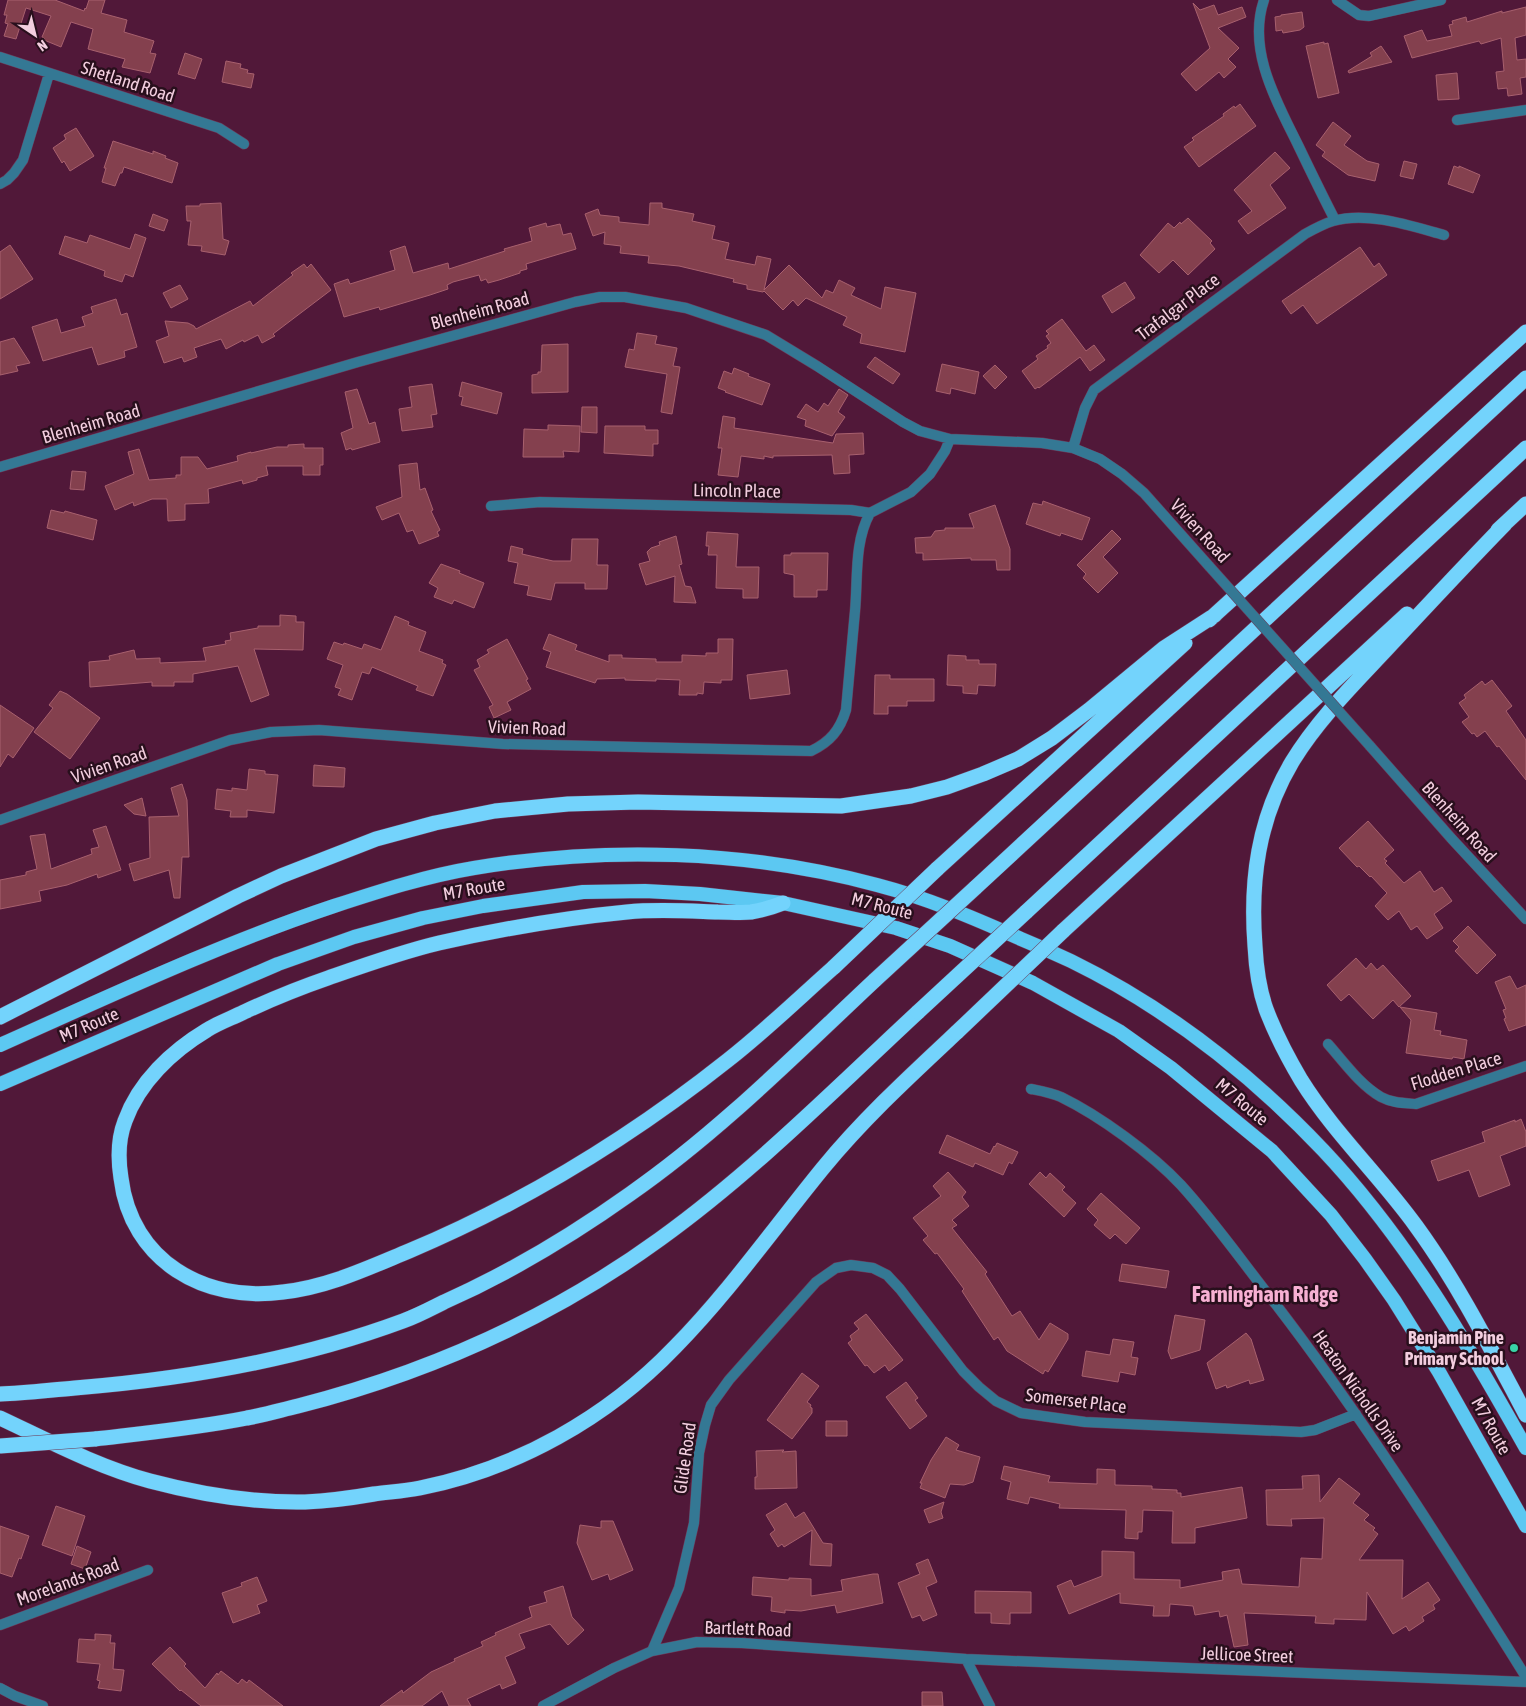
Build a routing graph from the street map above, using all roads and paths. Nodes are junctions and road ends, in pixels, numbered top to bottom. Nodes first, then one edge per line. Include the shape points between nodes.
1 (1264, 0) edge
2 (1337, 0) edge
3 (1441, 0) edge
4 (0, 57) edge
5 (49, 74) junction
6 (1526, 110) edge
7 (1457, 120) dead end
8 (244, 144) dead end
9 (0, 184) edge
10 (1335, 220) junction
11 (1444, 236) dead end
12 (1526, 332) edge
13 (1526, 378) edge
14 (950, 439) junction
15 (1073, 448) junction
16 (1526, 448) edge
17 (0, 467) edge
18 (1526, 504) edge
19 (491, 506) dead end
20 (870, 513) junction
21 (1504, 524) junction
22 (1215, 614) junction
23 (1370, 746) joint
24 (0, 820) edge
25 (784, 903) junction
26 (1526, 919) edge
27 (0, 1018) edge
28 (1328, 1044) dead end
29 (0, 1045) edge
30 (1526, 1066) edge
31 (0, 1084) edge
32 (1031, 1089) dead end
33 (851, 1265) joint
34 (5, 1394) edge
35 (1356, 1414) junction
36 (1526, 1415) edge
37 (0, 1418) edge
38 (0, 1446) edge
39 (1526, 1448) edge
40 (1526, 1526) edge
41 (148, 1570) dead end
42 (0, 1625) edge
43 (652, 1651) junction
44 (966, 1659) junction
45 (1526, 1677) edge
46 (1526, 1682) edge
47 (0, 1688) edge
48 (43, 1706) edge
49 (542, 1706) edge
50 (990, 1706) edge

1 - 10 street via 1258,29 1267,78
2 - 3 street via 1359,14 1369,16
4 - 5 street, Shetland Road
5 - 8 street, Shetland Road via 219,128
5 - 9 street via 22,160 14,173
6 - 7 street
10 - 11 street, Trafalgar Place via 1357,218 1395,222
10 - 15 street, Trafalgar Place via 1320,225 1282,249 1094,390 1084,408
12 - 22 highway
13 - 34 highway, bridge via 766,1082 631,1194 544,1250 475,1288 404,1320 343,1341 243,1365 136,1383
14 - 15 street, Vivien Road via 1042,443
14 - 17 street, Blenheim Road via 920,431 903,422 766,335 686,308 600,297 358,362
14 - 20 street via 930,474 911,492
15 - 23 street, Vivien Road, bridge via 1100,459 1144,493
16 - 38 highway, bridge via 799,1123 748,1169 659,1240 582,1290 500,1335 423,1367 340,1395 248,1418 158,1432
18 - 21 highway
19 - 20 street, Lincoln Place via 540,502
20 - 24 street, Vivien Road via 860,538 846,710 833,737 811,751 503,744 319,730 271,732 230,740
21 - 36 highway via 1363,674 1310,734 1292,762 1272,800 1261,839 1254,881 1253,919 1256,963 1266,1007 1302,1082 1421,1233
21 - 37 highway, bridge via 886,1098 824,1166 675,1348 591,1418 516,1458 470,1475 420,1488 304,1502 228,1497 148,1481 108,1467
22 - 25 highway, bridge via 834,967 731,1057 670,1104 576,1166 439,1238 355,1274 282,1293 248,1294 219,1290 190,1279 166,1264 134,1225 122,1192 118,1158 123,1124 137,1095 156,1071 208,1030 289,991 438,943 540,922 631,912 747,912
22 - 27 highway via 1164,648 1052,738 1018,759 947,787 911,796 841,806 638,802 568,804 494,811 435,823 376,839 281,876
23 - 26 street, Blenheim Road
25 - 31 highway, M7 Route via 700,894 583,892 423,918 354,937 278,964
25 - 40 highway, M7 Route via 896,928 950,946 1033,982 1134,1041 1265,1146 1331,1215 1365,1258 1439,1372
28 - 30 street, Flodden Place via 1362,1082 1382,1098 1398,1103 1416,1104
29 - 39 highway, M7 Route via 287,922 410,882 473,868 644,854 766,863 878,885 964,914 1073,962 1171,1020 1241,1073 1324,1151 1386,1226 1460,1335
32 - 35 street, Heaton Nicholls Drive via 1060,1097 1110,1126 1180,1185 1305,1341
33 - 35 street, Somerset Place via 873,1268 887,1275 963,1371 996,1401 1020,1412 1085,1422 1301,1432
33 - 43 street, Glide Road via 836,1268 816,1282 729,1380 711,1405 699,1453 694,1523 679,1588
35 - 45 street, Heaton Nicholls Drive
41 - 42 street, Morelands Road
43 - 44 street, Bartlett Road via 697,1642 742,1643
43 - 49 street, Bartlett Road
44 - 46 street, Jellicoe Street
44 - 50 street
47 - 48 street

